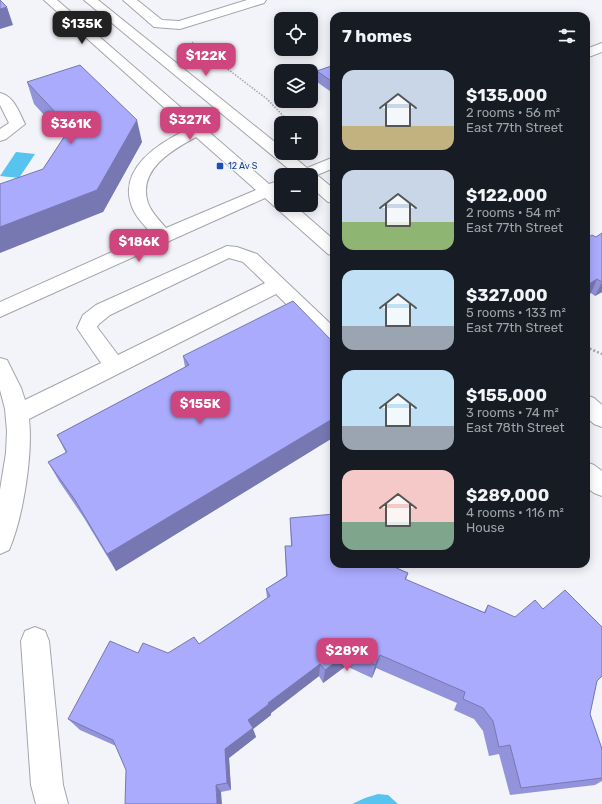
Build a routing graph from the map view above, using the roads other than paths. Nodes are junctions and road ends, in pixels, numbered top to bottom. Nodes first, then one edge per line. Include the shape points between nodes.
1 (50, 0) edge
2 (90, 0) edge
3 (129, 0) edge
4 (260, 0) edge
5 (602, 47) edge
6 (590, 52) edge
7 (0, 97) edge
8 (198, 130) junction
9 (0, 136) edge
10 (330, 164) edge
11 (296, 168) edge
12 (318, 169) edge
13 (318, 185) edge
14 (274, 188) edge
15 (330, 195) edge
16 (292, 212) edge
17 (163, 236) junction
18 (330, 246) edge
19 (278, 285) junction
20 (0, 310) edge
21 (330, 335) edge
22 (0, 366) edge
23 (114, 366) junction
24 (590, 408) edge
25 (18, 414) junction
26 (602, 418) edge
27 (590, 476) edge
28 (602, 486) edge
29 (0, 542) edge
30 (35, 641) dead end
31 (52, 804) edge

1 - 8 street
2 - 11 street
3 - 4 street via 159,24 180,25
5 - 6 street
7 - 9 street via 8,105 17,124
8 - 14 street
8 - 17 street via 153,158 139,180 139,202
10 - 12 street
13 - 15 street
14 - 17 street
16 - 18 street
17 - 20 street
19 - 21 street
19 - 23 street
19 - 23 street via 250,258 227,252 103,310 90,320 87,328
22 - 25 street via 12,392
23 - 25 street
24 - 26 street
25 - 29 street via 16,472
27 - 28 street
30 - 31 street via 47,785

